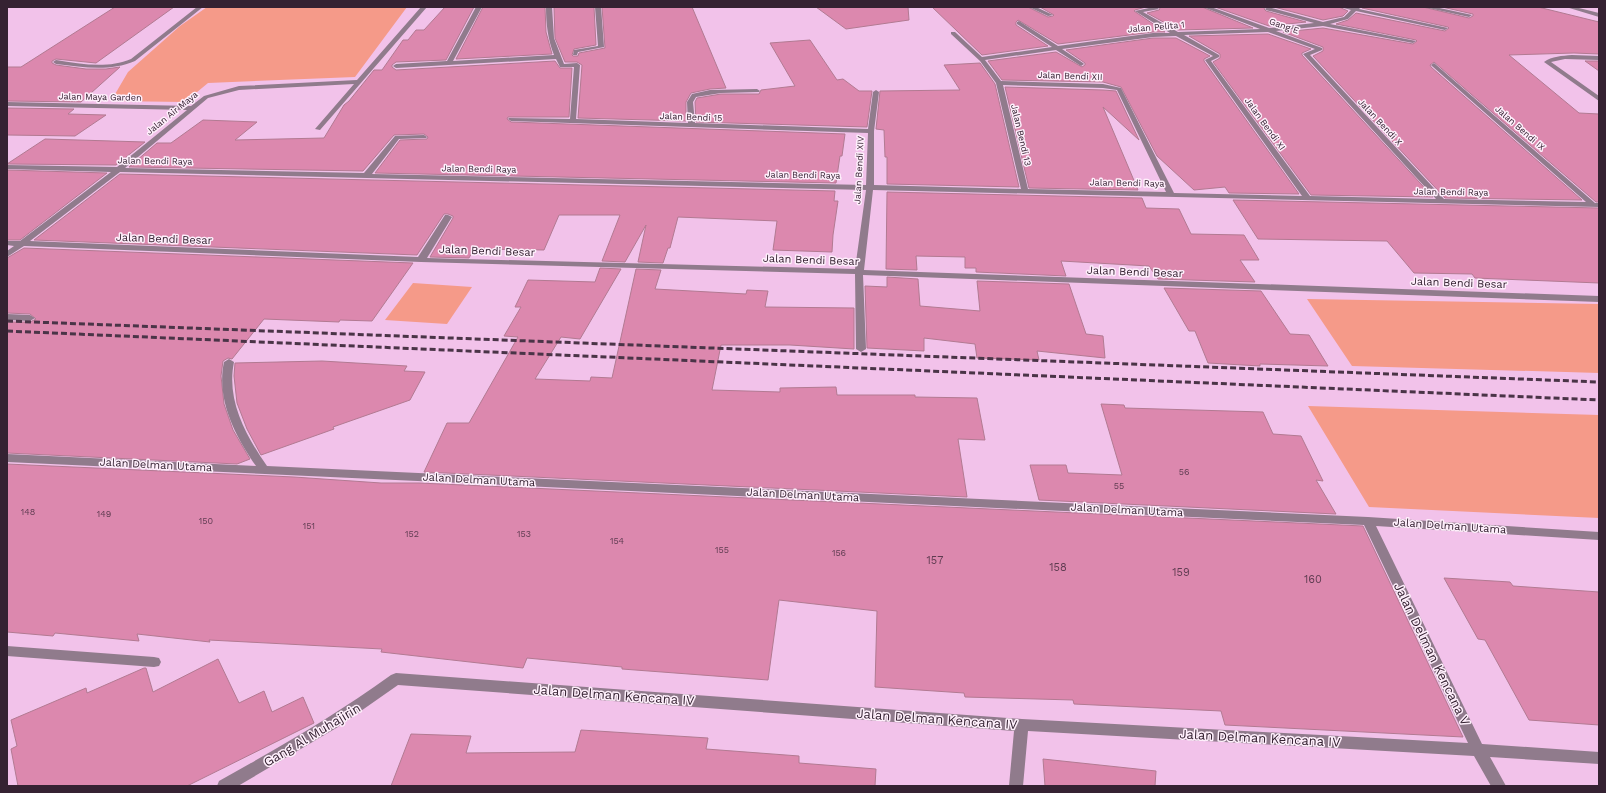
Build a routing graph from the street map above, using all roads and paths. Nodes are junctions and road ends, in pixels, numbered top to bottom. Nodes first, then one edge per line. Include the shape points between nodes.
1 (200, 7) edge
2 (424, 7) edge
3 (479, 7) edge
4 (549, 7) edge
5 (598, 7) edge
6 (1032, 7) edge
7 (1151, 7) edge
8 (1206, 7) edge
9 (1343, 7) edge
10 (1427, 7) edge
11 (1569, 7) edge
12 (1357, 8) edge
13 (1268, 9) dead end
14 (1050, 15) dead end
15 (1599, 15) edge
16 (1469, 16) dead end
17 (1019, 23) dead end
18 (1323, 24) junction
19 (1445, 28) dead end
20 (1268, 30) junction
21 (953, 33) dead end
22 (1175, 34) junction
23 (1413, 41) dead end
24 (1057, 48) junction
25 (575, 54) dead end
26 (1306, 54) joint
27 (558, 58) junction
28 (1599, 58) edge
29 (982, 60) junction
30 (56, 62) dead end
31 (449, 63) junction
32 (1081, 64) dead end
33 (1434, 65) dead end
34 (396, 66) dead end
35 (358, 82) junction
36 (1000, 83) junction
37 (756, 91) dead end
38 (876, 92) dead end
39 (1599, 100) edge
40 (7, 104) edge
41 (193, 108) junction
42 (511, 119) dead end
43 (573, 121) junction
44 (692, 126) junction
45 (318, 129) dead end
46 (871, 131) junction
47 (424, 137) dead end
48 (7, 167) edge
49 (118, 170) junction
50 (366, 176) junction
51 (870, 187) junction
52 (1025, 190) junction
53 (1171, 194) junction
54 (1308, 198) junction
55 (1442, 201) junction
56 (1596, 205) edge
57 (448, 217) dead end
58 (7, 243) edge
59 (22, 244) junction
60 (7, 255) edge
61 (421, 260) junction
62 (859, 272) junction
63 (1599, 299) edge
64 (7, 317) edge
65 (30, 318) dead end
66 (861, 348) dead end
67 (229, 362) dead end
68 (7, 458) edge
69 (264, 470) junction
70 (1368, 521) junction
71 (1599, 536) edge
72 (7, 651) edge
73 (154, 662) dead end
74 (396, 679) joint
75 (1022, 725) junction
76 (1478, 750) junction
77 (1599, 758) edge
78 (224, 786) edge
79 (1016, 786) edge
80 (1499, 786) edge

1 - 30 street via 126,64 100,66
2 - 35 street
3 - 31 street
4 - 27 street via 551,40
5 - 25 street via 601,47 576,51
6 - 14 street
7 - 22 street via 1156,8 1138,12
8 - 20 street, Gang E
9 - 12 street
10 - 16 street
11 - 15 street
12 - 18 street, Jalan Pelita 1 via 1340,20
12 - 19 street
13 - 18 street
17 - 24 street
18 - 20 street, Jalan Pelita 1
18 - 23 street
20 - 22 street, Jalan Pelita 1
20 - 26 street, Gang E via 1320,49
21 - 29 street
22 - 24 street, Jalan Pelita 1
22 - 54 street, Jalan Bendi XI via 1217,56 1208,60
24 - 29 street, Jalan Pelita 1
24 - 32 street
26 - 55 street, Jalan Bendi X
27 - 31 street
27 - 43 street via 562,66 577,65
28 - 39 street via 1564,58 1547,62
29 - 36 street
31 - 34 street
33 - 56 street, Jalan Bendi IX
35 - 41 street, Jalan Air Maya via 239,88 206,97
35 - 45 street
36 - 52 street, Jalan Bendi 13
36 - 53 street, Jalan Bendi XII via 1111,86 1119,89
37 - 44 street via 695,94 690,101
38 - 46 street, Jalan Bendi XIV
40 - 41 street, Jalan Maya Garden
41 - 49 street, Jalan Air Maya
42 - 43 street, Jalan Bendi 15
43 - 44 street, Jalan Bendi 15
44 - 46 street, Jalan Bendi 15
46 - 51 street, Jalan Bendi XIV
47 - 50 street via 398,137
48 - 49 street, Jalan Bendi Raya
49 - 50 street, Jalan Bendi Raya
49 - 59 street, Jalan Air Maya
50 - 51 street, Jalan Bendi Raya
51 - 52 street, Jalan Bendi Raya
51 - 62 street, Jalan Bendi XIV
52 - 53 street, Jalan Bendi Raya
53 - 54 street, Jalan Bendi Raya
54 - 55 street, Jalan Bendi Raya
55 - 56 street, Jalan Bendi Raya
57 - 61 street
58 - 59 street, Jalan Bendi Besar
59 - 60 street, Jalan Air Maya
59 - 61 street, Jalan Bendi Besar
61 - 62 street, Jalan Bendi Besar
62 - 63 street, Jalan Bendi Besar
62 - 66 street, Jalan Bendi XIV
64 - 65 street
67 - 69 street via 226,374 228,394 236,420 250,451
68 - 69 street, Jalan Delman Utama
69 - 70 street, Jalan Delman Utama
70 - 71 street, Jalan Delman Utama
70 - 76 street, Jalan Delman Kencana V
72 - 73 street
74 - 75 street, Jalan Delman Kencana IV
74 - 78 street, Gang Al Muhajirin via 322,731
75 - 76 street, Jalan Delman Kencana IV
75 - 79 street
76 - 77 street, Jalan Delman Kencana IV
76 - 80 street, Jalan Delman Kencana V

